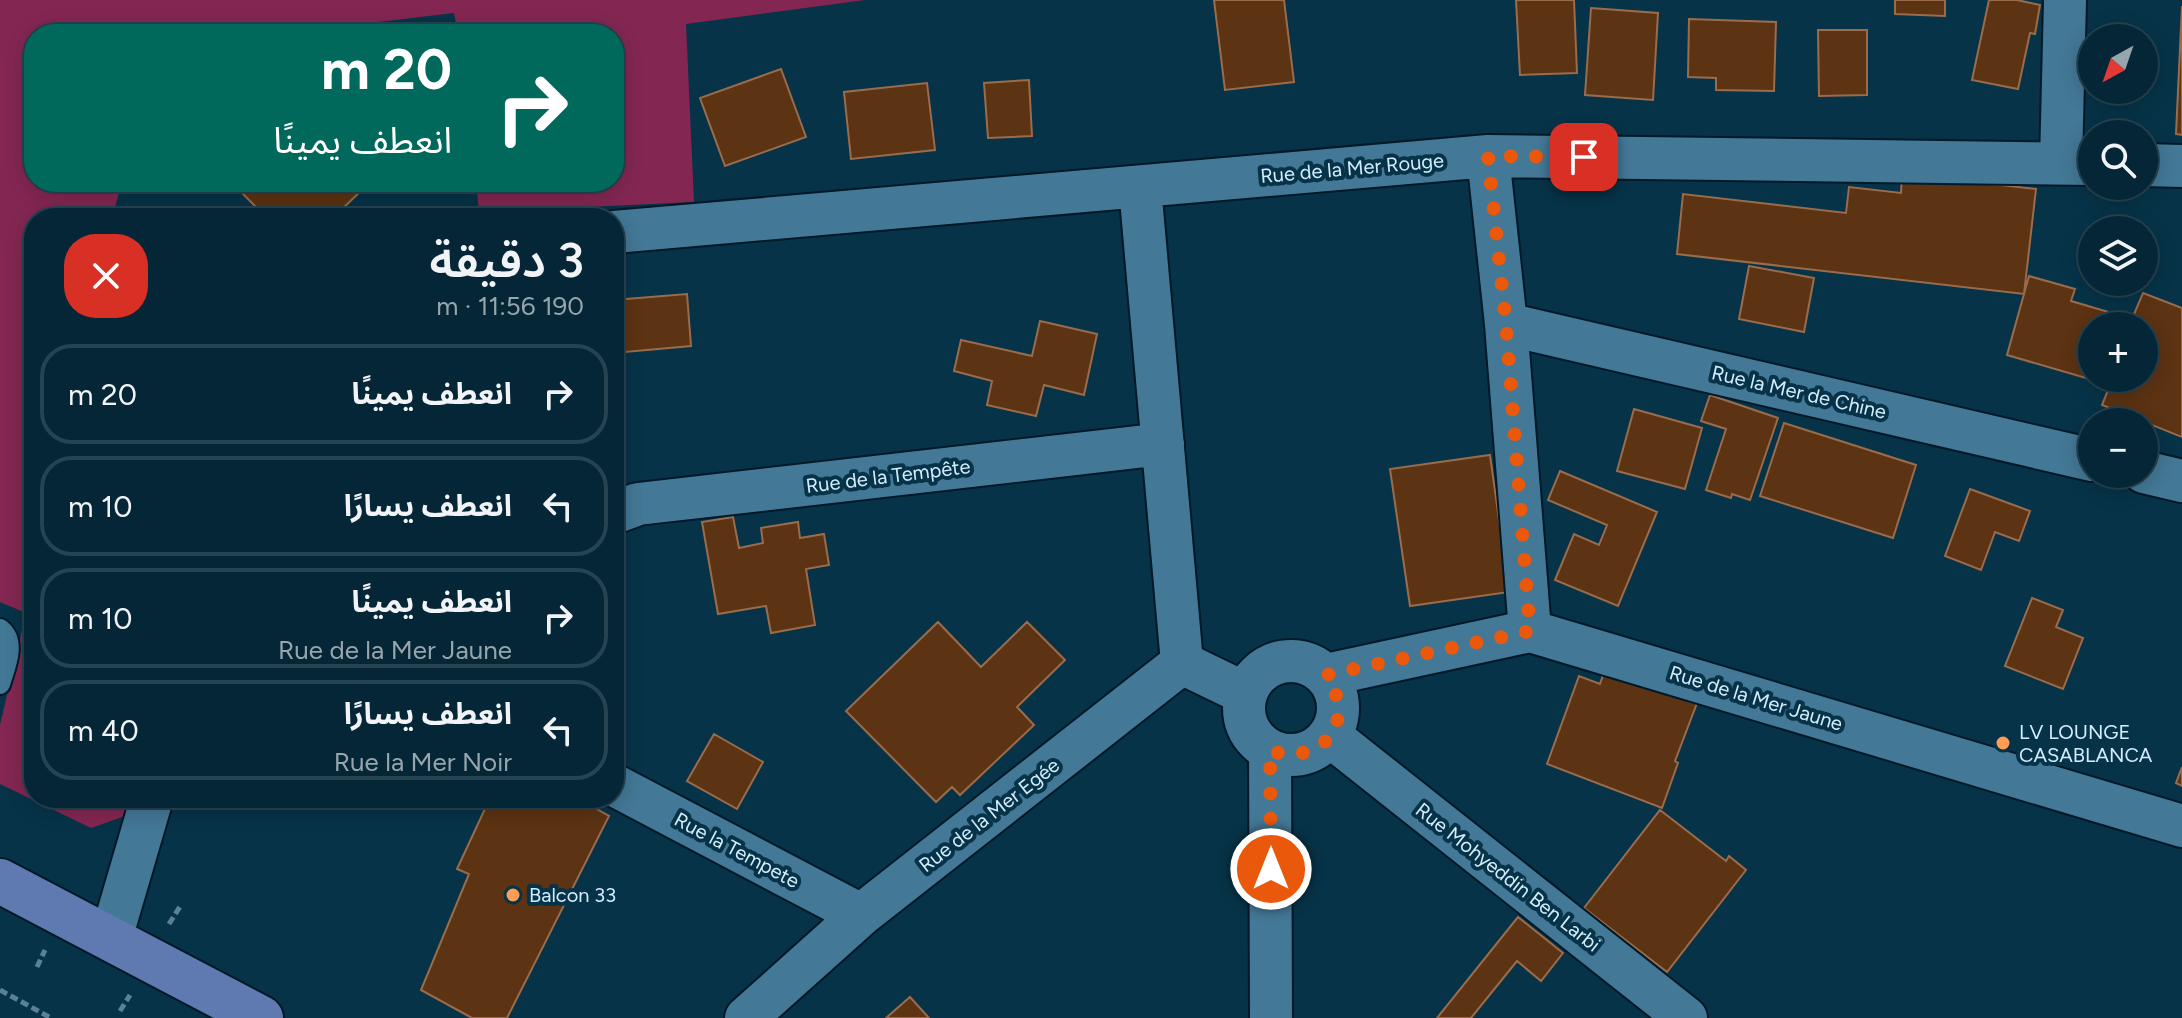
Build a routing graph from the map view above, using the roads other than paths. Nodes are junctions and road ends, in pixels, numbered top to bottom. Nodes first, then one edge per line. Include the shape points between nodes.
1 (2065, 0) edge
2 (1488, 156) junction
3 (2076, 163) edge
4 (2158, 165) edge
5 (2182, 166) edge
6 (1140, 187) junction
7 (624, 231) edge
8 (1506, 324) junction
9 (1163, 444) junction
10 (2078, 457) edge
11 (2158, 475) edge
12 (2182, 481) edge
13 (624, 509) edge
14 (0, 629) edge
15 (1530, 631) junction
16 (1182, 663) junction
17 (1326, 675) junction
18 (0, 684) edge
19 (1246, 694) junction
20 (1330, 736) junction
21 (1270, 751) junction
22 (624, 790) edge
23 (149, 808) edge
24 (2182, 826) edge
25 (0, 881) edge
26 (861, 915) junction
27 (111, 938) junction
28 (261, 1018) edge
29 (746, 1018) edge
30 (1271, 1018) edge
31 (1686, 1018) edge

1 - 3 street
2 - 3 street, Rue de la Mer Rouge
2 - 6 street, Rue de la Mer Rouge
2 - 8 street
4 - 5 street
6 - 7 street, Rue de la Mer Rouge
6 - 9 street
8 - 10 street, Rue la Mer de Chine
8 - 15 street
9 - 13 street, Rue de la Tempête
9 - 16 street
11 - 12 street
14 - 18 lane via 10,647
15 - 17 street, Rue de la Mer Jaune
15 - 24 street, Rue de la Mer Jaune
16 - 19 street
16 - 26 street, Rue de la Mer Egée
17 - 19 street via 1297,660 1280,661 1253,679
17 - 20 street via 1339,705
19 - 21 street via 1248,727
20 - 21 street via 1303,754
20 - 31 street, Rue Mohyeddin Ben Larbi
21 - 30 street
22 - 26 street, Rue la Tempete
23 - 27 street
25 - 27 main road
26 - 29 street, Rue de la Mer Egée
27 - 28 main road

